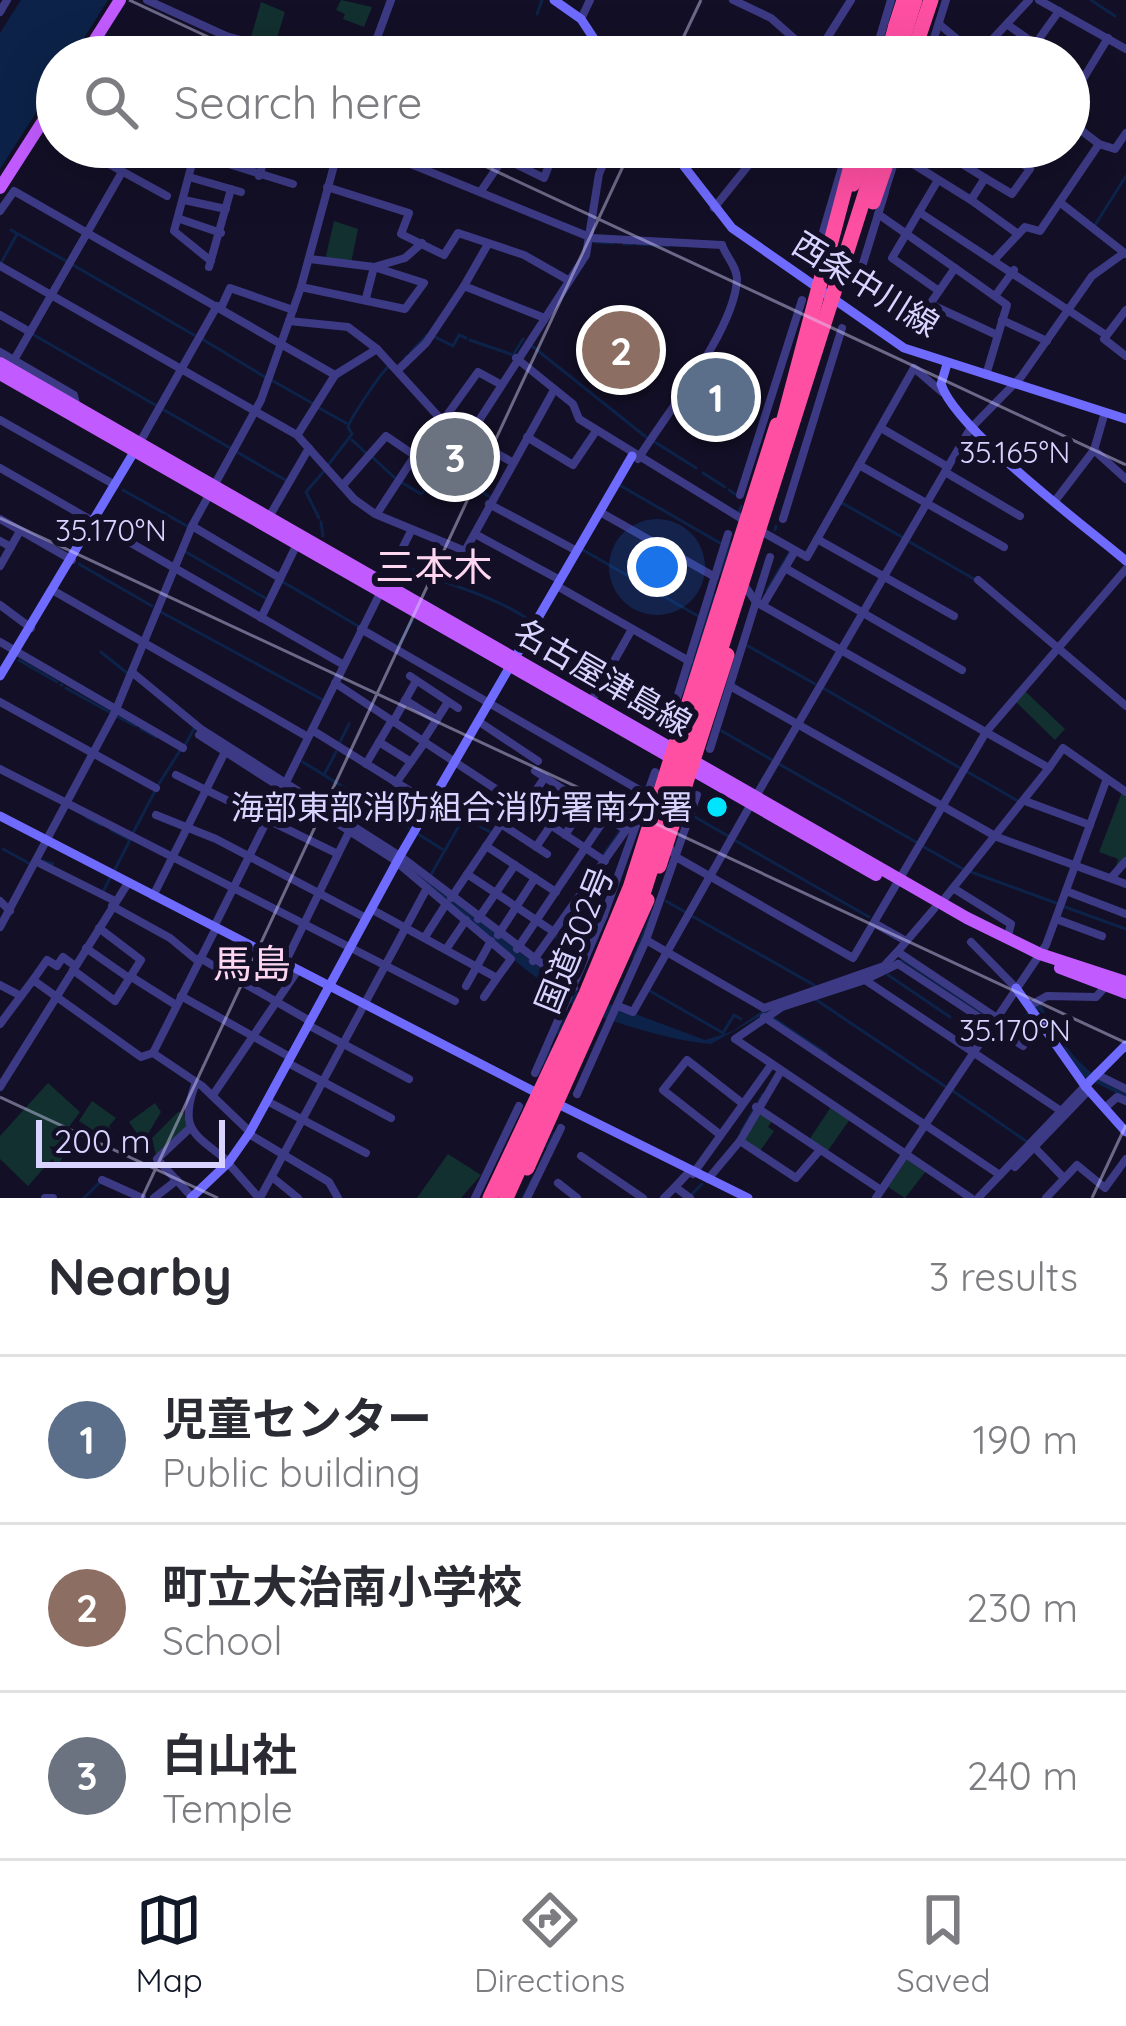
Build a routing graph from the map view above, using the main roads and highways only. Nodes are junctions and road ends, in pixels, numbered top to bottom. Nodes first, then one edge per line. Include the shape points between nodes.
1 (119, 0) edge
2 (909, 0) edge
3 (935, 0) edge
4 (97, 36) edge
5 (898, 36) edge
6 (898, 36) edge
7 (924, 36) edge
8 (36, 132) edge
9 (854, 168) edge
10 (855, 168) edge
11 (862, 168) edge
12 (883, 168) edge
13 (883, 168) edge
14 (0, 188) edge
15 (866, 207) junction
16 (7, 362) edge
17 (0, 374) edge
18 (778, 441) junction
19 (137, 447) junction
20 (762, 472) junction
21 (212, 490) junction
22 (382, 587) junction
23 (512, 662) junction
24 (674, 754) junction
25 (692, 765) junction
26 (938, 906) junction
27 (1039, 956) junction
28 (1126, 982) edge
29 (1126, 993) edge
30 (493, 1198) edge
31 (509, 1198) edge

1 - 4 main road
2 - 5 highway
2 - 6 highway, bridge
3 - 7 highway
8 - 14 main road
9 - 18 highway, bridge
10 - 20 highway, 国道302号
11 - 15 highway
12 - 15 highway, 国道302号
13 - 20 highway, bridge
15 - 18 highway, bridge
15 - 25 highway, 国道302号 via 797,452 764,533 756,599
16 - 19 main road, 名古屋津島線
17 - 19 main road, 名古屋津島線
18 - 30 highway, bridge via 634,892
19 - 21 main road, 名古屋津島線
20 - 24 highway, 国道302号 via 718,581
20 - 31 highway, bridge via 644,894
21 - 22 main road, 名古屋津島線
21 - 22 main road, 名古屋津島線
22 - 23 main road, 名古屋津島線
23 - 24 main road, 名古屋津島線
23 - 24 main road, 名古屋津島線
24 - 25 main road, 名古屋津島線
24 - 30 highway, 国道302号 via 633,824 559,1054
25 - 26 main road, 名古屋津島線
25 - 31 highway, 国道302号 via 672,850 609,1011 534,1168
26 - 27 main road, 名古屋津島線
26 - 27 main road, 名古屋津島線
27 - 28 main road, 名古屋津島線
27 - 29 main road, 名古屋津島線

